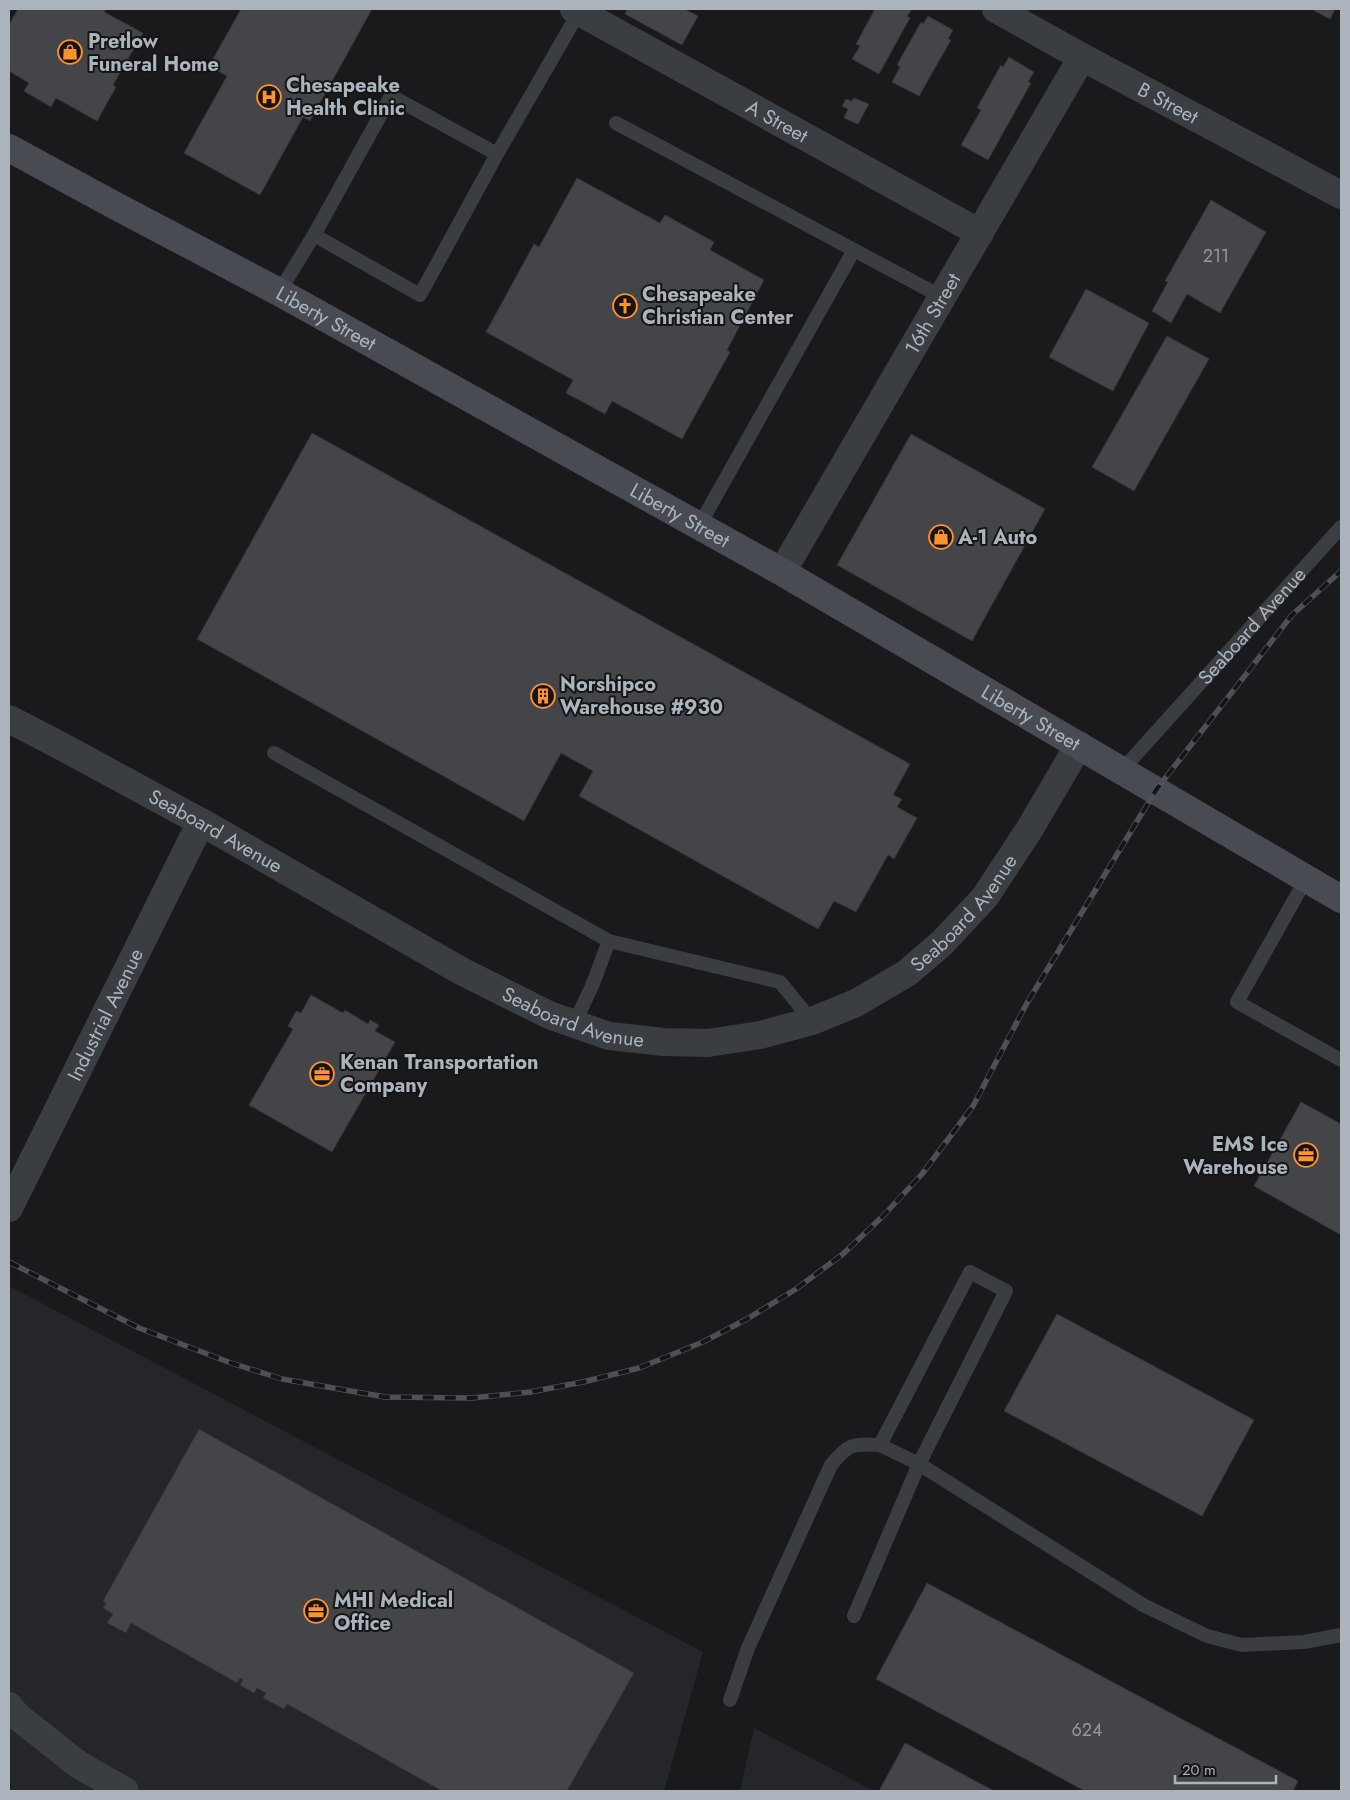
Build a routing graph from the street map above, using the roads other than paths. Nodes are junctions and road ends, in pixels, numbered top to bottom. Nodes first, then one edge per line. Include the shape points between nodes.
1 (996, 9) edge
2 (577, 10) edge
3 (1082, 57) junction
4 (616, 123) dead end
5 (9, 148) edge
6 (497, 154) junction
7 (1341, 195) edge
8 (980, 233) junction
9 (314, 234) junction
10 (854, 250) junction
11 (279, 292) junction
12 (942, 297) junction
13 (699, 526) junction
14 (1341, 527) edge
15 (782, 572) junction
16 (9, 719) edge
17 (1079, 745) junction
18 (274, 753) dead end
19 (1122, 770) junction
20 (201, 822) junction
21 (1306, 878) junction
22 (1341, 899) edge
23 (609, 941) junction
24 (812, 1021) junction
25 (574, 1024) junction
26 (1341, 1060) edge
27 (9, 1208) edge
28 (880, 1445) junction
29 (919, 1464) junction
30 (854, 1616) dead end
31 (1341, 1635) edge
32 (730, 1700) dead end
33 (9, 1706) edge
34 (125, 1791) edge

1 - 3 street, B Street
2 - 6 lane
2 - 8 street, A Street
3 - 7 street, B Street
3 - 8 street, 16th Street
4 - 10 lane
5 - 11 main road, Liberty Street
6 - 9 lane via 391,96
6 - 9 lane via 420,295
8 - 12 street, 16th Street
9 - 11 lane
10 - 12 lane
10 - 13 lane
11 - 13 main road, Liberty Street
12 - 15 street, 16th Street
13 - 15 main road, Liberty Street
14 - 19 lane, Seaboard Avenue
15 - 17 main road, Liberty Street
16 - 20 street, Seaboard Avenue
17 - 19 main road, Liberty Street
17 - 24 street, Seaboard Avenue via 986,897 942,943 907,973 856,1003
18 - 23 lane
19 - 21 main road, Liberty Street
20 - 25 street, Seaboard Avenue via 463,972
20 - 27 street, Industrial Avenue
21 - 22 main road, Liberty Street
21 - 26 lane via 1237,1002
23 - 24 lane via 780,982
23 - 25 lane
24 - 25 street, Seaboard Avenue via 760,1035 708,1043 609,1036
28 - 29 lane
28 - 29 lane via 970,1272 1006,1291
28 - 32 lane via 858,1444 844,1449 831,1465 748,1648
29 - 30 lane
29 - 31 lane via 1144,1605 1207,1636 1242,1646 1304,1642
33 - 34 street via 79,1765

